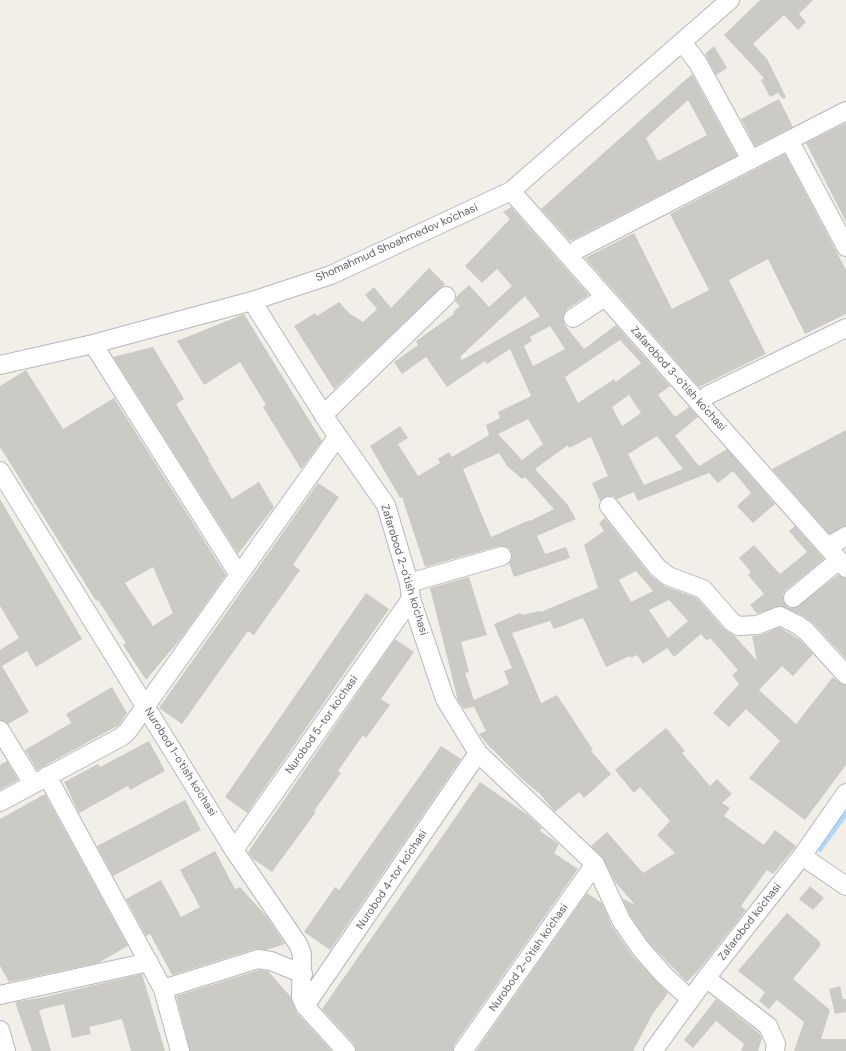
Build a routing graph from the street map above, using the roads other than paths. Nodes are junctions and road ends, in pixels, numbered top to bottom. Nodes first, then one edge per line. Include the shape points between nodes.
1 (730, 0) edge
2 (682, 42) junction
3 (846, 111) edge
4 (789, 140) junction
5 (751, 160) junction
6 (511, 191) junction
7 (846, 247) edge
8 (578, 248) dead end
9 (446, 296) dead end
10 (605, 297) junction
11 (252, 301) junction
12 (573, 318) dead end
13 (846, 328) edge
14 (93, 344) junction
15 (0, 365) edge
16 (708, 396) dead end
17 (323, 415) junction
18 (338, 436) junction
19 (0, 471) edge
20 (609, 506) dead end
21 (502, 556) dead end
22 (843, 564) edge
23 (239, 575) junction
24 (410, 591) junction
25 (793, 598) dead end
26 (846, 675) edge
27 (146, 706) junction
28 (0, 730) edge
29 (478, 754) junction
30 (40, 780) junction
31 (846, 793) edge
32 (0, 802) edge
33 (234, 850) junction
34 (802, 856) junction
35 (595, 864) junction
36 (846, 886) edge
37 (149, 962) junction
38 (303, 974) junction
39 (706, 978) junction
40 (163, 989) junction
41 (0, 995) edge
42 (690, 999) junction
43 (305, 1006) junction
44 (0, 1030) edge
45 (6, 1051) edge
46 (180, 1051) edge
47 (346, 1051) edge
48 (463, 1051) edge
49 (653, 1051) edge
50 (775, 1051) edge

1 - 2 street, Shomahmud Shoahmedov ko'chasi
2 - 5 street via 698,63
2 - 6 street, Shomahmud Shoahmedov ko'chasi
3 - 4 street
4 - 5 street
4 - 7 street
5 - 8 street
6 - 10 street, Zafarobod 3-o'tish ko'chasi
6 - 11 street, Shomahmud Shoahmedov ko'chasi via 330,274
9 - 17 street
10 - 12 street
10 - 22 street, Zafarobod 3-o'tish ko'chasi
11 - 14 street, Shomahmud Shoahmedov ko'chasi
11 - 17 street, Zafarobod 2-o'tish ko'chasi
13 - 16 street
14 - 15 street, Shomahmud Shoahmedov ko'chasi
14 - 23 street
17 - 18 street, Zafarobod 2-o'tish ko'chasi
18 - 23 street
18 - 24 street, Zafarobod 2-o'tish ko'chasi via 386,505
19 - 27 street, Nurobod 1-o'tish ko'chasi
20 - 26 street via 657,567 668,576 703,589 732,622 738,626 756,625 780,616 798,625
21 - 24 street
22 - 25 street
23 - 27 street
24 - 29 street, Zafarobod 2-o'tish ko'chasi via 445,699
24 - 33 street, Nurobod 5-tor ko'chasi
27 - 30 street via 127,732 120,737
27 - 33 street, Nurobod 1-o'tish ko'chasi
28 - 30 street
29 - 35 street, Zafarobod 2-o'tish ko'chasi
29 - 43 street, Nurobod 4-tor ko'chasi
30 - 32 street
30 - 37 street
31 - 34 street, Zafarobod ko'chasi
33 - 38 street, Nurobod 1-o'tish ko'chasi via 298,944 302,954
34 - 36 street
34 - 39 street, Zafarobod ko'chasi
35 - 42 street, Zafarobod 2-o'tish ko'chasi via 621,920 641,949
35 - 48 street, Nurobod 2-o'tish ko'chasi
37 - 40 street
37 - 41 street
38 - 40 street via 265,959 258,959
38 - 43 street, Nurobod 1-o'tish ko'chasi via 301,997
39 - 42 street, Zafarobod ko'chasi
39 - 50 street via 768,1026 776,1044
40 - 46 street
42 - 49 street, Zafarobod ko'chasi
43 - 47 street
44 - 45 street

